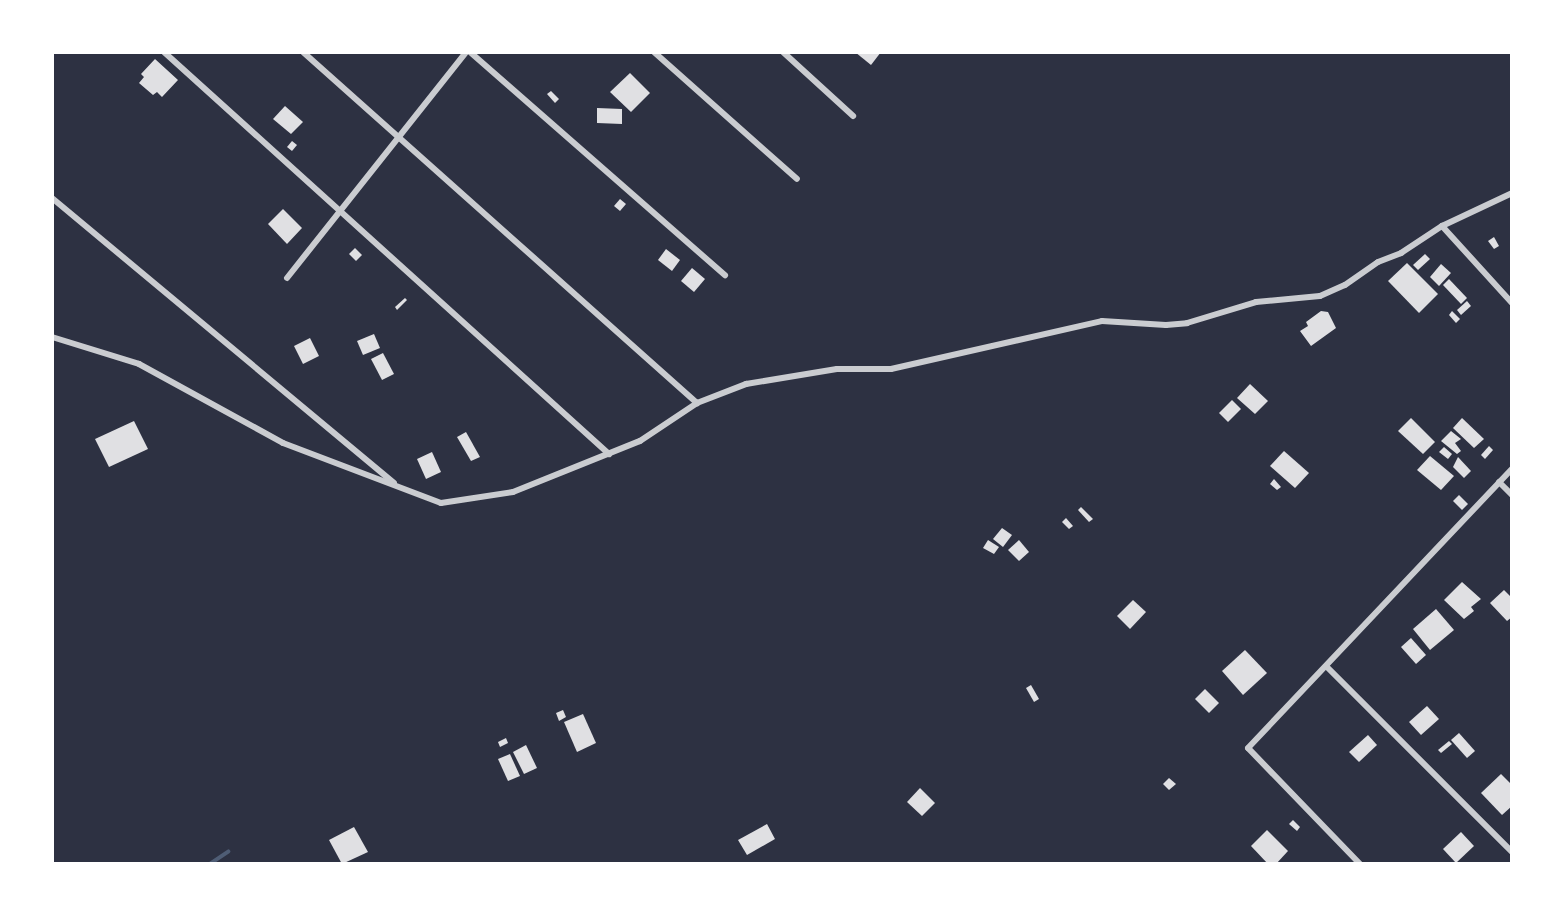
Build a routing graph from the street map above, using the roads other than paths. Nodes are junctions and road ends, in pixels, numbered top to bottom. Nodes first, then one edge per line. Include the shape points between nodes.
1 (164, 52) edge
2 (303, 52) edge
3 (469, 52) edge
4 (654, 52) edge
5 (783, 52) edge
6 (853, 116) dead end
7 (398, 139) junction
8 (797, 179) dead end
9 (1511, 192) edge
10 (52, 198) edge
11 (340, 211) junction
12 (1442, 226) junction
13 (725, 275) dead end
14 (287, 278) dead end
15 (1511, 303) edge
16 (52, 337) edge
17 (697, 403) junction
18 (609, 454) junction
19 (1511, 469) edge
20 (1499, 482) junction
21 (401, 488) junction
22 (1511, 495) edge
23 (1326, 666) junction
24 (1511, 852) edge
25 (1360, 863) edge

1 - 11 street
2 - 7 street
3 - 7 street
3 - 13 street
4 - 8 street
5 - 6 street
7 - 11 street
7 - 17 street
9 - 12 street
10 - 21 street
11 - 14 street
11 - 18 street
12 - 15 street
12 - 17 street via 1320,296 1256,302 1187,323 1102,321 891,369 836,369 779,377
16 - 21 street via 139,364 283,443
17 - 18 street via 640,442
18 - 21 street via 513,492 441,503
19 - 20 street
20 - 22 street
20 - 23 street
23 - 24 street
23 - 25 street via 1248,748

